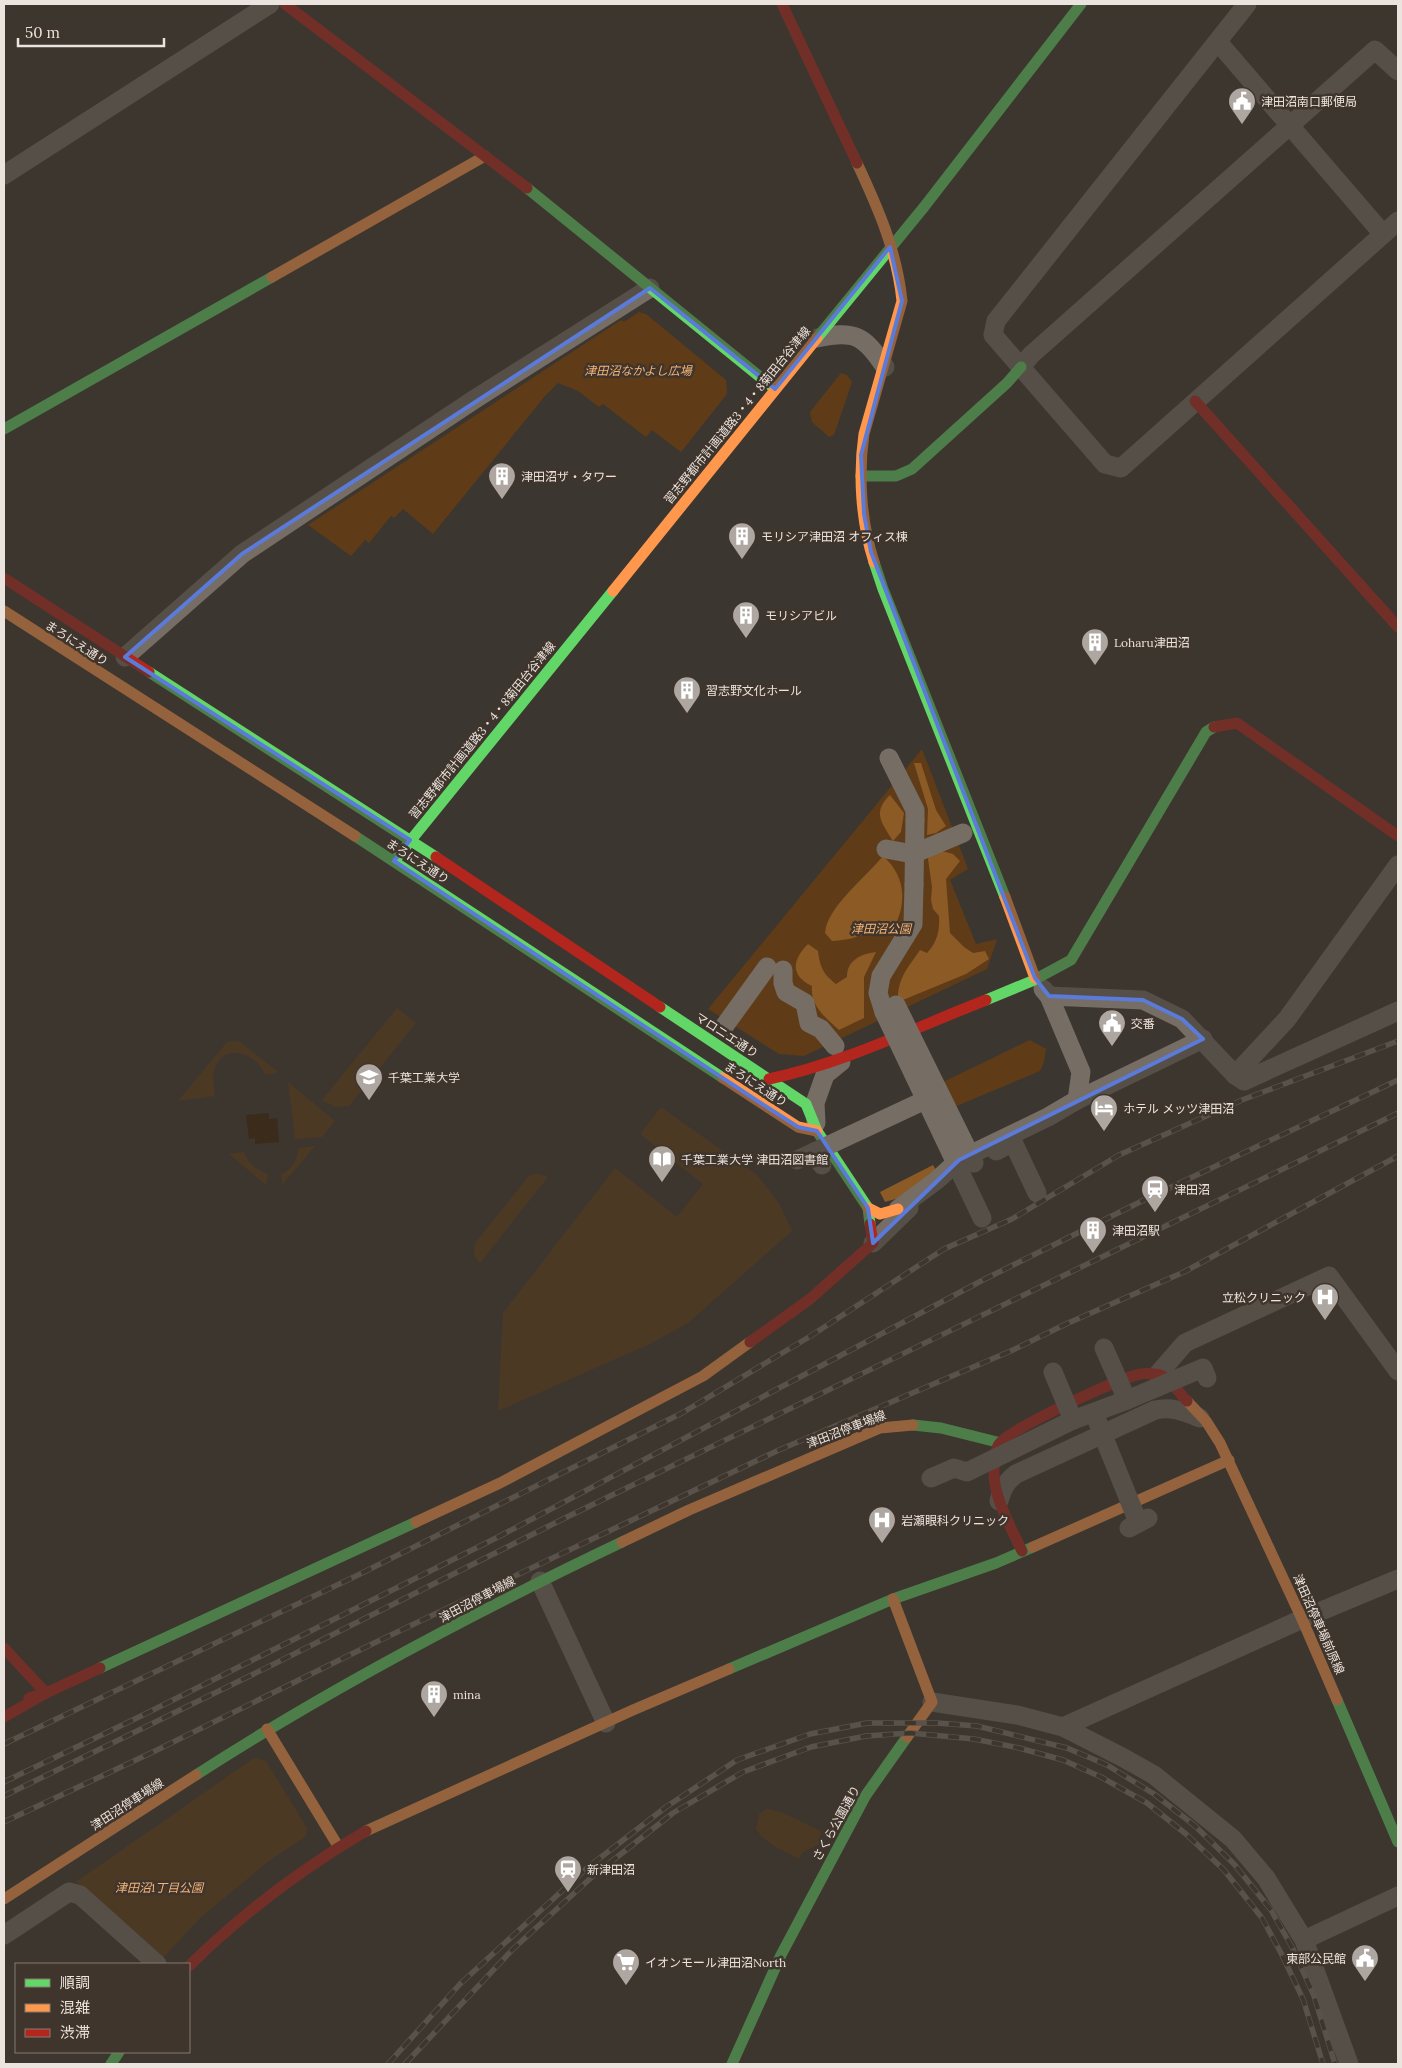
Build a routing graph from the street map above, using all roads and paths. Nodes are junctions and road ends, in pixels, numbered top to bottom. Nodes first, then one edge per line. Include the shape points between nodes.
1 (270, 4) edge
2 (782, 4) edge
3 (1081, 4) edge
4 (1248, 4) edge
5 (297, 7) edge
6 (1218, 42) junction
7 (1398, 71) edge
8 (1289, 125) junction
9 (485, 156) junction
10 (4, 175) edge
11 (1398, 221) edge
12 (1383, 234) junction
13 (890, 247) junction
14 (650, 288) junction
15 (816, 338) junction
16 (885, 367) junction
17 (1021, 367) junction
18 (775, 389) junction
19 (1195, 401) junction
20 (4, 429) edge
21 (861, 476) junction
22 (4, 578) edge
23 (4, 611) edge
24 (1398, 627) edge
25 (125, 657) junction
26 (889, 758) dead end
27 (963, 833) dead end
28 (1398, 836) edge
29 (410, 840) junction
30 (886, 849) dead end
31 (394, 861) junction
32 (1398, 865) edge
33 (1035, 978) junction
34 (1049, 996) junction
35 (1398, 1011) edge
36 (671, 1014) joint
37 (723, 1028) dead end
38 (1203, 1039) junction
39 (840, 1052) junction
40 (1235, 1074) junction
41 (769, 1079) junction
42 (933, 1097) junction
43 (1077, 1100) junction
44 (817, 1132) junction
45 (797, 1161) dead end
46 (967, 1167) junction
47 (937, 1180) junction
48 (1037, 1193) dead end
49 (868, 1208) junction
50 (898, 1209) joint
51 (982, 1218) dead end
52 (872, 1243) junction
53 (1104, 1348) dead end
54 (1398, 1371) edge
55 (1053, 1372) dead end
56 (1158, 1374) junction
57 (1207, 1378) dead end
58 (1127, 1400) junction
59 (1094, 1413) junction
60 (1073, 1420) junction
61 (1206, 1421) junction
62 (1001, 1443) junction
63 (1229, 1460) junction
64 (931, 1478) dead end
65 (999, 1501) junction
66 (1138, 1523) dead end
67 (1022, 1551) junction
68 (1398, 1579) edge
69 (540, 1581) junction
70 (893, 1599) junction
71 (1302, 1619) junction
72 (4, 1648) edge
73 (46, 1693) junction
74 (932, 1702) junction
75 (4, 1705) edge
76 (4, 1717) edge
77 (606, 1723) junction
78 (1063, 1727) junction
79 (267, 1729) junction
80 (1398, 1842) edge
81 (338, 1846) junction
82 (1398, 1896) edge
83 (4, 1899) edge
84 (4, 1935) edge
85 (1304, 1940) junction
86 (156, 1963) edge
87 (190, 1965) edge
88 (119, 2053) edge
89 (111, 2064) edge
90 (732, 2064) edge
91 (1349, 2064) edge

1 - 10 street
2 - 13 street via 882,216
3 - 13 street, 習志野都市計画道路3・4・8菊田台谷津線
4 - 6 street
5 - 9 street
6 - 8 street
6 - 17 street via 996,320 994,335
7 - 8 street via 1374,50
8 - 12 street
8 - 17 street via 1037,349
9 - 14 street
9 - 20 street
11 - 12 street
12 - 19 street
13 - 15 street, 習志野都市計画道路3・4・8菊田台谷津線
13 - 16 street via 900,279 902,301
14 - 18 street
14 - 25 street via 475,399 242,554
15 - 16 street via 836,334 854,336 871,345
15 - 18 street, 習志野都市計画道路3・4・8菊田台谷津線
16 - 21 street via 864,434
17 - 19 street via 1104,464 1121,468
17 - 21 street via 912,469 896,476
18 - 29 street, 習志野都市計画道路3・4・8菊田台谷津線
19 - 24 street
21 - 33 street via 870,552
22 - 25 street, まろにえ通り
23 - 31 street, まろにえ通り
25 - 29 street, まろにえ通り
26 - 42 street, bridge via 915,810 913,924 881,976 878,993 892,1013
27 - 30 street via 913,854
28 - 33 street via 1237,723 1211,727 1071,960
29 - 31 street, 習志野都市計画道路3・4・8菊田台谷津線
29 - 36 street, まろにえ通り
31 - 44 street, まろにえ通り via 798,1127
32 - 40 street via 1287,1019
33 - 34 street
33 - 39 street
34 - 38 street via 1143,1000 1182,1019
34 - 43 street via 1081,1072
35 - 40 street via 1244,1081
36 - 41 street, マロニエ通り
37 - 39 street via 775,968 786,992 805,1003 809,1023 821,1029
38 - 40 street
38 - 43 street
39 - 41 street via 792,1075
39 - 44 street via 825,1075 815,1103
41 - 44 street, マロニエ通り via 806,1104
42 - 45 street, bridge via 818,1158
42 - 46 street, bridge
43 - 47 street via 958,1160
44 - 49 street, マロニエ通り
46 - 48 street via 1013,1142
46 - 51 street, bridge
47 - 50 street
47 - 52 street
49 - 50 street via 880,1214
49 - 52 street
52 - 73 street via 810,1299 703,1376 500,1483
53 - 58 street, bridge
54 - 56 street via 1329,1276 1184,1344
55 - 60 street, bridge
56 - 61 street via 1171,1383
56 - 62 street via 1140,1374 1130,1378 1032,1422
57 - 58 street, bridge via 1203,1368
58 - 59 street
59 - 60 street
59 - 66 street, bridge
60 - 64 street, bridge via 966,1471 954,1468
61 - 63 street, 津田沼停車場前原線
61 - 65 street via 1174,1408 1155,1410 1016,1474 1007,1480
62 - 65 street via 995,1456 994,1473
62 - 69 street, 津田沼停車場線 via 920,1424 880,1428 689,1510
63 - 67 street
63 - 71 street, 津田沼停車場前原線
65 - 67 street
67 - 70 street
68 - 71 street
69 - 77 street
69 - 79 street, 津田沼停車場線 via 333,1690
70 - 74 street
70 - 77 street
71 - 78 street
71 - 80 street, 津田沼停車場前原線
72 - 73 street
73 - 75 street
73 - 76 street
74 - 78 street via 1017,1715
74 - 90 street, さくら公園通り via 866,1795 781,1955
77 - 81 street via 371,1828
78 - 85 street via 1154,1775 1232,1838 1266,1878
79 - 81 street
79 - 83 street, 津田沼停車場線
81 - 87 street via 284,1882 220,1934
82 - 85 street
84 - 86 street via 69,1892 74,1892
85 - 91 street
88 - 89 street

